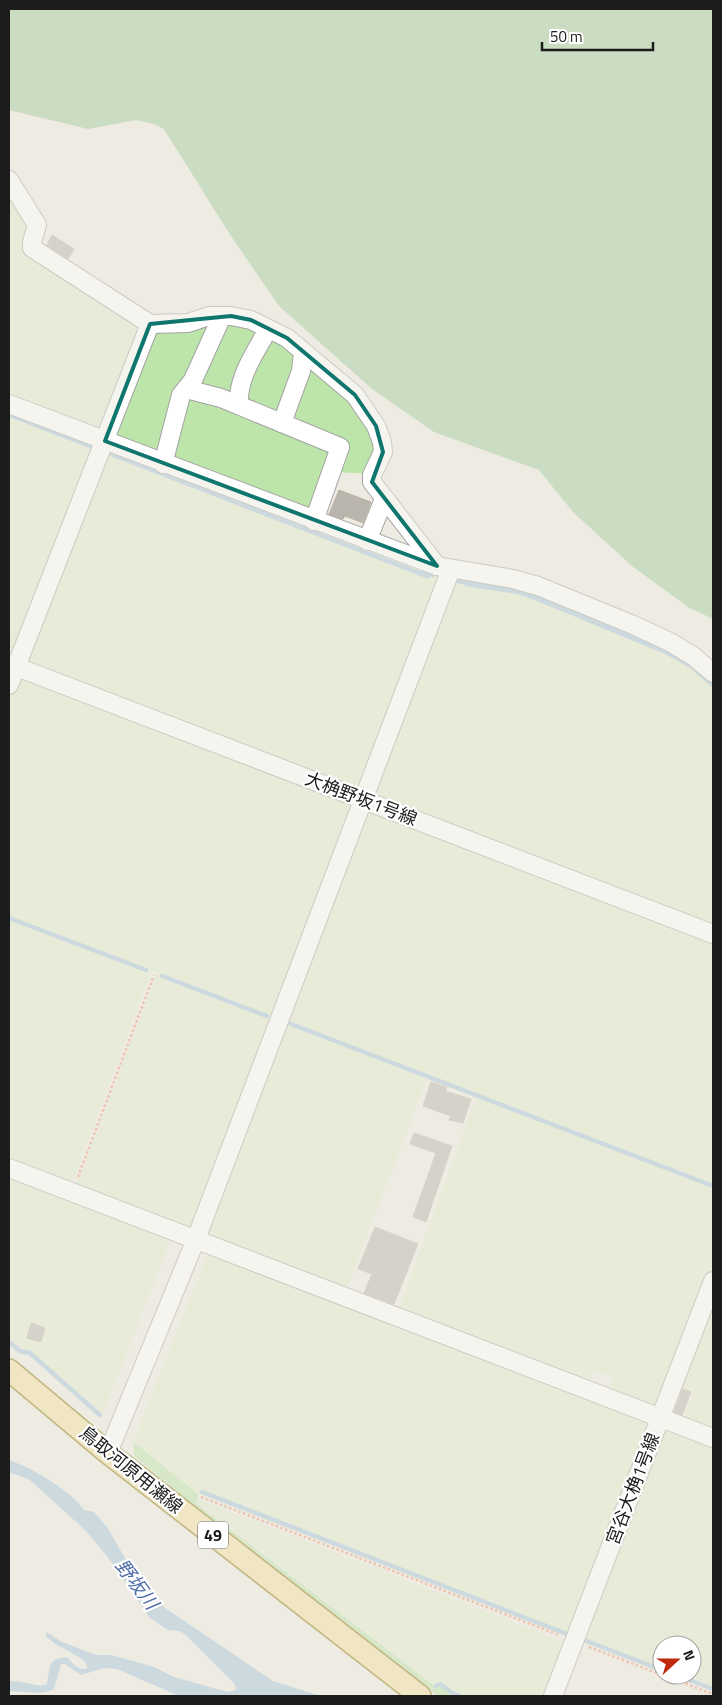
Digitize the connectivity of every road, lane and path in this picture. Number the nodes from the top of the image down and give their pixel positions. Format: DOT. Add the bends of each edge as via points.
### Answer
graph roads {
  1 [pos="9,180"];
  2 [pos="222,316"];
  3 [pos="150,324"];
  4 [pos="268,329"];
  5 [pos="303,352"];
  6 [pos="186,388"];
  7 [pos="9,404"];
  8 [pos="239,405"];
  9 [pos="282,423"];
  10 [pos="104,441"];
  11 [pos="163,464"];
  12 [pos="384,499"];
  13 [pos="314,521"];
  14 [pos="367,541"];
  15 [pos="444,567"];
  16 [pos="12,666"];
  17 [pos="713,673"];
  18 [pos="9,684"];
  19 [pos="363,800"];
  20 [pos="713,934"];
  21 [pos="154,975"];
  22 [pos="9,1168"];
  23 [pos="72,1192"];
  24 [pos="196,1239"];
  25 [pos="713,1281"];
  26 [pos="9,1370"];
  27 [pos="661,1418"];
  28 [pos="713,1438"];
  29 [pos="108,1453"];
  30 [pos="201,1497"];
  31 [pos="573,1641"];
  32 [pos="652,1671"];
  33 [pos="689,1685"];
  34 [pos="713,1694"];
  35 [pos="420,1696"];
  36 [pos="553,1696"];
  1 -- 3 [label="street" via="37,224 32,248"];
  2 -- 3 [label="street" via="209,316 188,323"];
  2 -- 4 [label="street" via="251,320"];
  2 -- 6 [label="street"];
  3 -- 10 [label="street"];
  4 -- 5 [label="street" via="287,338"];
  4 -- 8 [label="street" via="242,378"];
  5 -- 9 [label="street" via="301,371"];
  5 -- 12 [label="street" via="355,395 376,426 383,452 372,482"];
  6 -- 8 [label="street"];
  6 -- 11 [label="street"];
  7 -- 10 [label="street"];
  8 -- 9 [label="street"];
  9 -- 13 [label="street" via="340,447"];
  10 -- 11 [label="street"];
  10 -- 16 [label="street"];
  11 -- 13 [label="street"];
  12 -- 14 [label="street"];
  12 -- 15 [label="street"];
  13 -- 14 [label="street"];
  14 -- 15 [label="street"];
  15 -- 17 [label="street" via="538,586 670,642"];
  15 -- 19 [label="street"];
  16 -- 18 [label="street"];
  16 -- 19 [label="street, 大桷野坂1号線"];
  19 -- 20 [label="street, 大桷野坂1号線"];
  19 -- 24 [label="street"];
  21 -- 23 [label="path"];
  22 -- 23 [label="street"];
  23 -- 24 [label="street"];
  24 -- 27 [label="street"];
  24 -- 29 [label="street"];
  25 -- 27 [label="street, 宮谷大桷1号線"];
  26 -- 29 [label="main road, 鳥取河原用瀬線 / 49"];
  27 -- 28 [label="street"];
  27 -- 31 [label="street, 宮谷大桷1号線"];
  29 -- 35 [label="main road, 鳥取河原用瀬線 / 49"];
  30 -- 31 [label="path"];
  31 -- 32 [label="path"];
  31 -- 36 [label="street, 宮谷大桷1号線"];
  33 -- 34 [label="path"];
}
